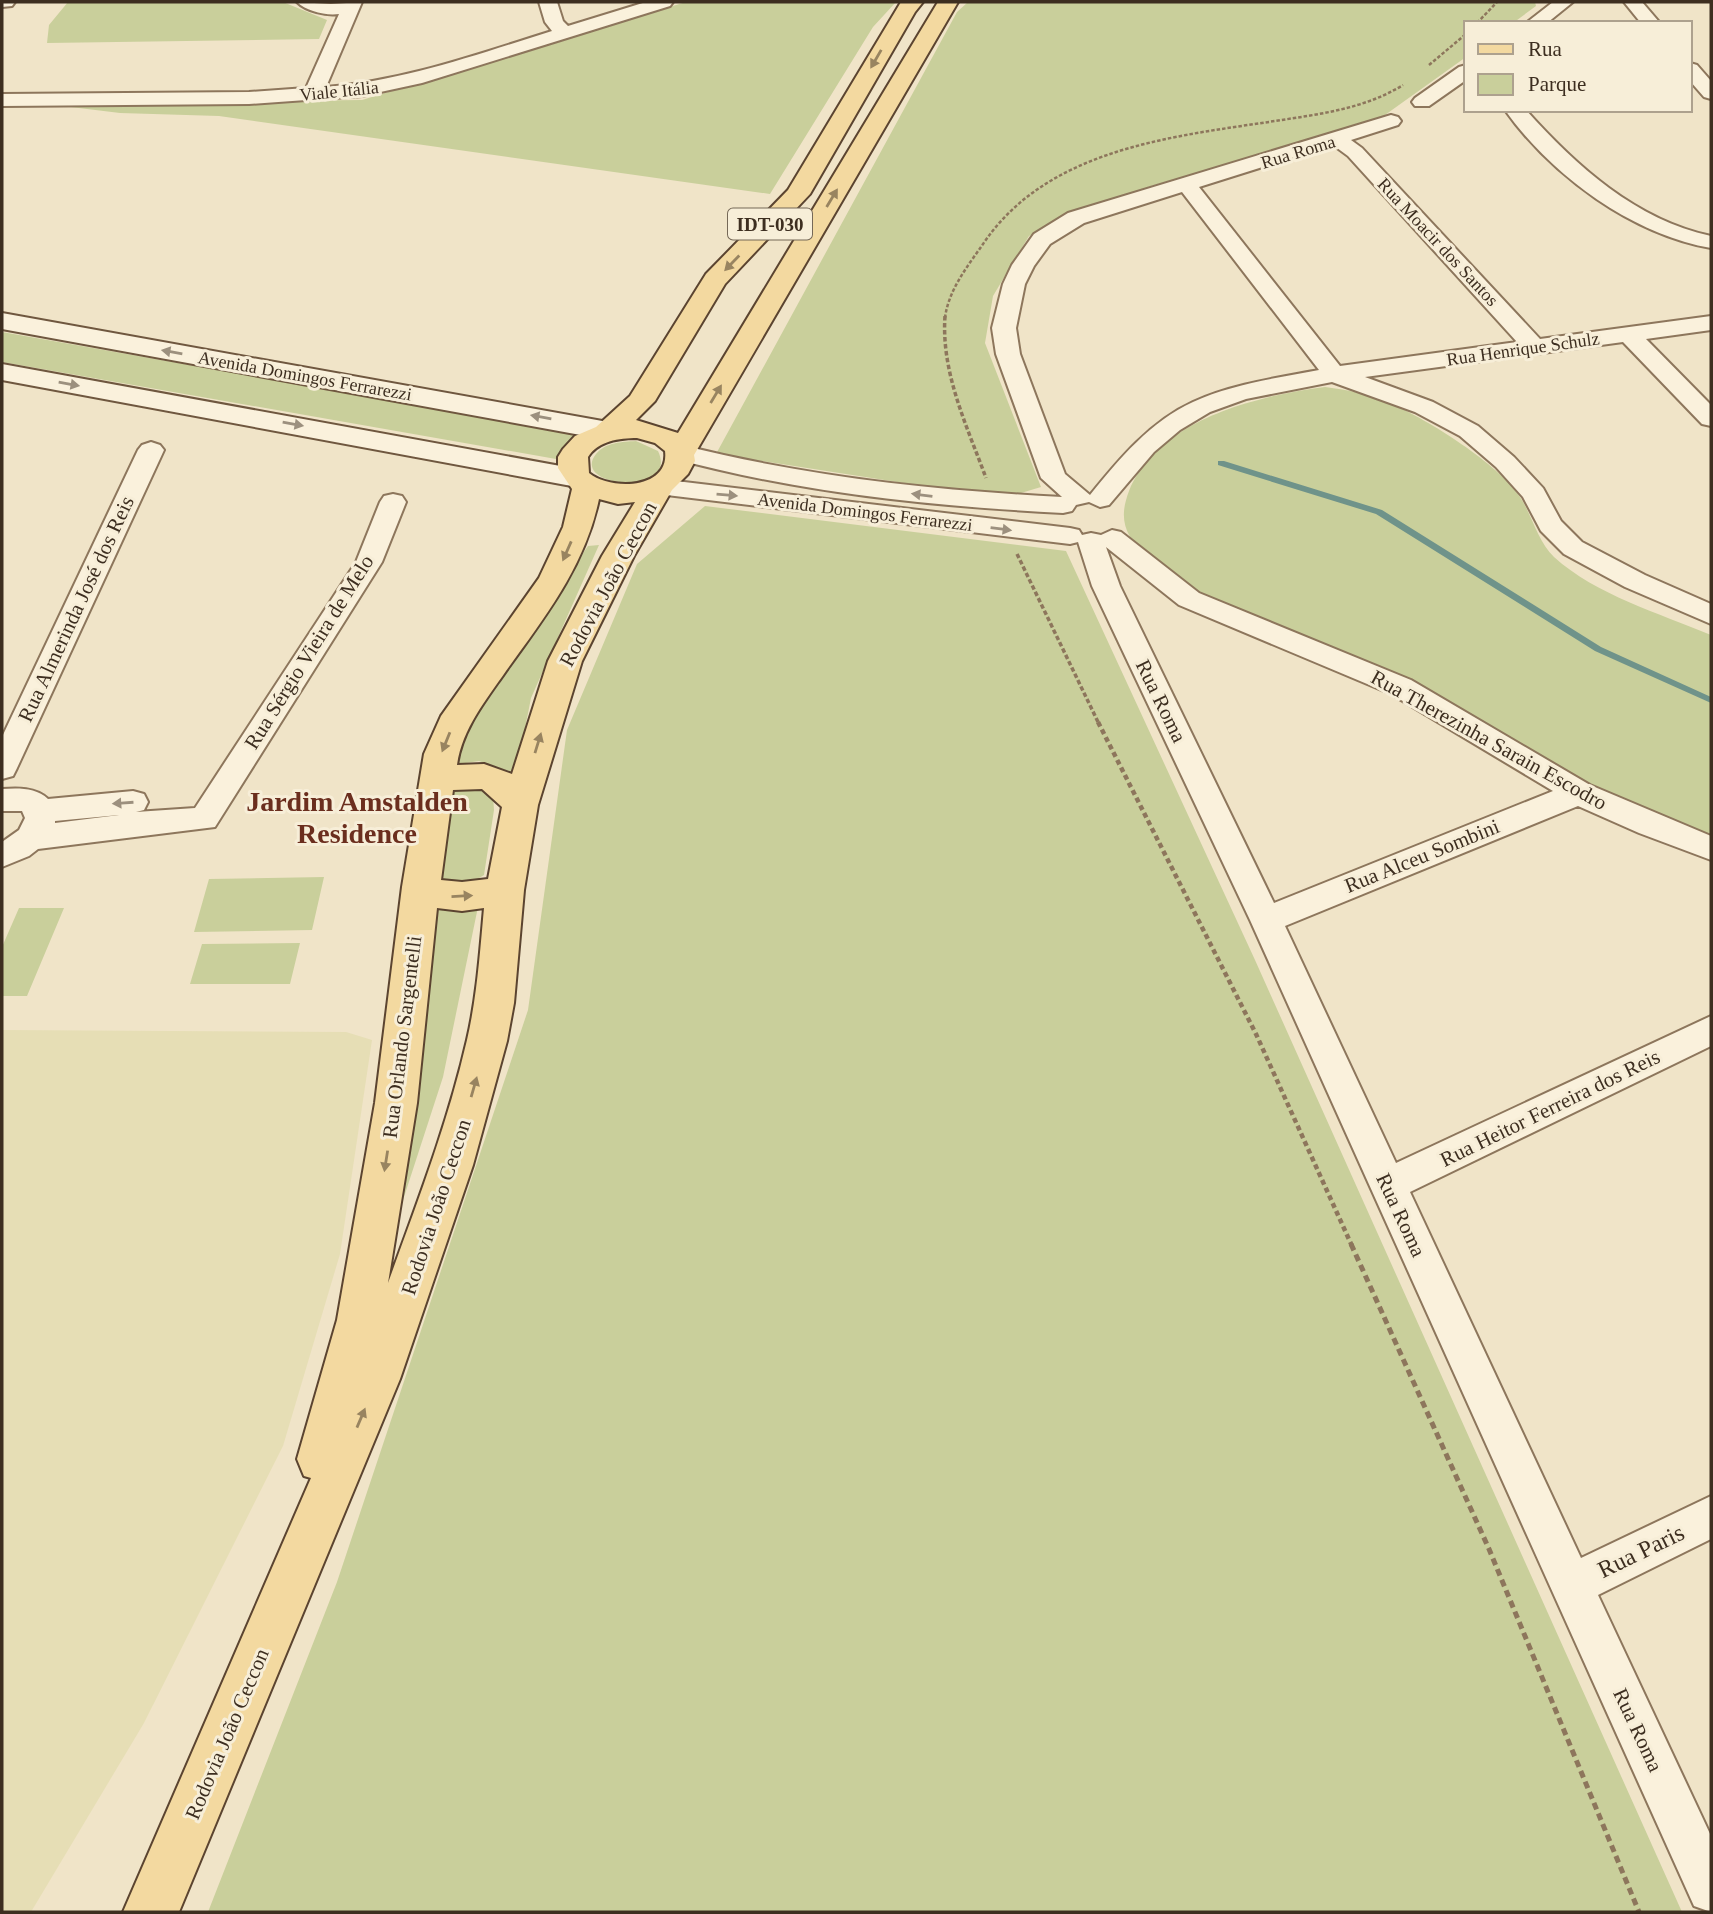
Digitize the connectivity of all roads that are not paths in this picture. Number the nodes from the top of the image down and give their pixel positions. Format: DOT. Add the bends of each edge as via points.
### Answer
graph roads {
  1 [pos="306,2"];
  2 [pos="548,2"];
  3 [pos="664,2"];
  4 [pos="913,2"];
  5 [pos="948,2"];
  6 [pos="1564,2"];
  7 [pos="1633,2"];
  8 [pos="351,5"];
  9 [pos="1538,21"];
  10 [pos="1649,21"];
  11 [pos="563,32"];
  12 [pos="1692,71"];
  13 [pos="1464,72"];
  14 [pos="1464,93"];
  15 [pos="1711,93"];
  16 [pos="313,95"];
  17 [pos="2,100"];
  18 [pos="1517,112"];
  19 [pos="1391,121"];
  20 [pos="1338,140"];
  21 [pos="1188,186"];
  22 [pos="1711,242"];
  23 [pos="2,321"];
  24 [pos="1711,323"];
  25 [pos="1628,334"];
  26 [pos="1535,348"];
  27 [pos="2,372"];
  28 [pos="1335,374"];
  29 [pos="1711,419"];
  30 [pos="608,431"];
  31 [pos="151,450"];
  32 [pos="681,453"];
  33 [pos="582,482"];
  34 [pos="659,487"];
  35 [pos="1081,501"];
  36 [pos="393,502"];
  37 [pos="1091,538"];
  38 [pos="1711,615"];
  39 [pos="2,768"];
  40 [pos="436,780"];
  41 [pos="1579,793"];
  42 [pos="2,800"];
  43 [pos="520,806"];
  44 [pos="210,808"];
  45 [pos="36,824"];
  46 [pos="1711,848"];
  47 [pos="2,855"];
  48 [pos="421,887"];
  49 [pos="505,890"];
  50 [pos="1266,920"];
  51 [pos="1711,1030"];
  52 [pos="1387,1185"];
  53 [pos="1711,1517"];
  54 [pos="1571,1585"];
  55 [pos="278,1616"];
  56 [pos="1711,1889"];
  57 [pos="151,1912"];
  1 -- 8 [label="street" via="330,10"];
  2 -- 11 [label="street" via="554,22"];
  3 -- 11 [label="street, Viale Itália"];
  4 -- 30 [label="main road, IDT-030, one-way" via="798,194 715,280 640,401"];
  32 -- 5 [label="main road, IDT-030, one-way"];
  6 -- 9 [label="street"];
  7 -- 10 [label="street"];
  8 -- 16 [label="street"];
  11 -- 16 [label="street, Viale Itália" via="415,79"];
  12 -- 15 [label="street"];
  13 -- 14 [label="street" via="1430,96"];
  16 -- 17 [label="street, Viale Itália"];
  18 -- 22 [label="street" via="1578,174 1658,229"];
  19 -- 20 [label="street, Rua Roma"];
  20 -- 21 [label="street, Rua Roma"];
  20 -- 26 [label="street, Rua Moacir dos Santos" via="1355,152"];
  21 -- 28 [label="street"];
  21 -- 35 [label="street, Rua Roma" via="1076,218 1042,239 1014,284 1004,328 1008,354 1054,478"];
  30 -- 23 [label="main road, Avenida Domingos Ferrarezzi, one-way"];
  24 -- 25 [label="street, Rua Henrique Schulz"];
  25 -- 26 [label="street, Rua Henrique Schulz"];
  25 -- 29 [label="street"];
  26 -- 28 [label="street, Rua Henrique Schulz"];
  27 -- 33 [label="main road, one-way"];
  28 -- 35 [label="street, Rua Henrique Schulz" via="1240,393 1201,407 1145,447 1120,477"];
  28 -- 38 [label="street" via="1424,407 1469,431 1513,470 1534,494 1550,525 1573,548"];
  30 -- 32 [label="main road" via="653,431 667,436"];
  30 -- 33 [label="main road" via="592,438 574,456 572,466"];
  31 -- 39 [label="street, Rua Almerinda José dos Reis"];
  32 -- 34 [label="main road" via="678,471"];
  35 -- 32 [label="street, Avenida Domingos Ferrarezzi, one-way" via="959,499 773,476"];
  33 -- 34 [label="main road" via="614,494"];
  33 -- 40 [label="main road, Rua Orlando Sargentelli, one-way" via="578,527 554,580 453,724"];
  34 -- 37 [label="street, Avenida Domingos Ferrarezzi, one-way"];
  43 -- 34 [label="main road, Rodovia João Ceccon, one-way" via="565,661 618,555"];
  35 -- 37 [label="street, Rua Roma" via="1057,520"];
  35 -- 37 [label="street, Rua Roma" via="1118,507 1126,520 1124,527"];
  36 -- 44 [label="street, Rua Sérgio Vieira de Melo" via="369,562"];
  37 -- 41 [label="street, Rua Therezinha Sarain Escodro" via="1189,599 1401,687"];
  37 -- 50 [label="street, Rua Roma" via="1106,586"];
  40 -- 43 [label="main road" via="494,779 508,787"];
  40 -- 48 [label="main road, Rua Orlando Sargentelli"];
  41 -- 46 [label="street, Rua Therezinha Sarain Escodro"];
  41 -- 50 [label="street, Rua Alceu Sombini"];
  42 -- 45 [label="street" via="23,800"];
  43 -- 49 [label="main road, Rodovia João Ceccon"];
  44 -- 45 [label="street" via="156,821"];
  45 -- 47 [label="street" via="13,851"];
  48 -- 49 [label="main road, one-way" via="442,896 463,897"];
  48 -- 55 [label="main road, Rua Orlando Sargentelli, one-way" via="396,1103 360,1320"];
  55 -- 49 [label="main road, Rodovia João Ceccon, one-way" via="377,1379 452,1164 487,1041"];
  50 -- 52 [label="street, Rua Roma"];
  51 -- 52 [label="street, Rua Heitor Ferreira dos Reis"];
  52 -- 54 [label="street, Rua Roma"];
  53 -- 54 [label="street, Rua Paris"];
  54 -- 56 [label="street, Rua Roma"];
  55 -- 57 [label="main road, Rodovia João Ceccon"];
}
